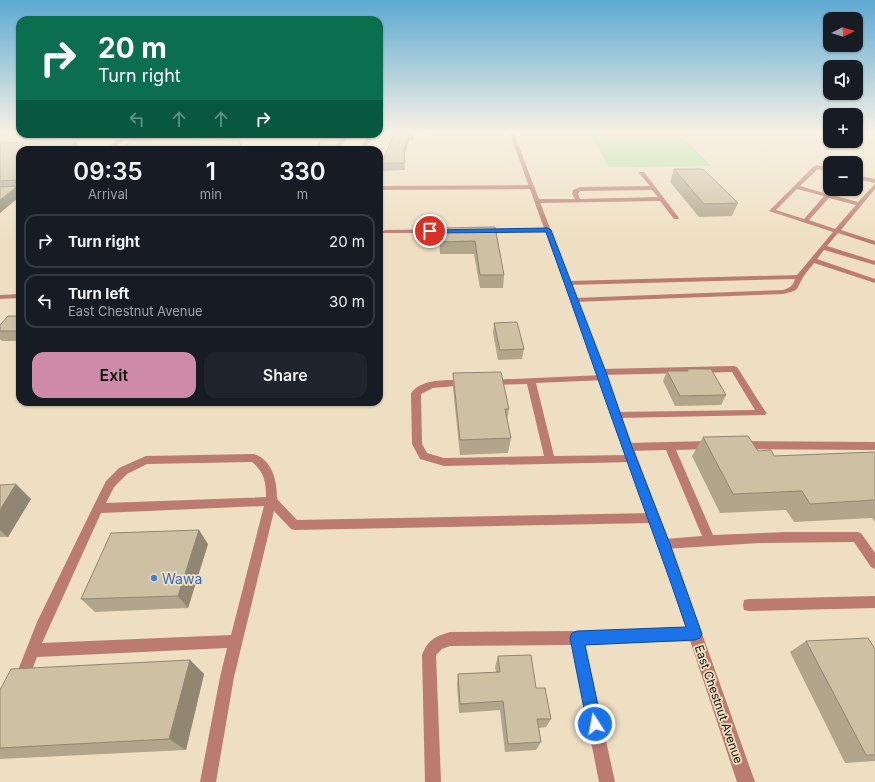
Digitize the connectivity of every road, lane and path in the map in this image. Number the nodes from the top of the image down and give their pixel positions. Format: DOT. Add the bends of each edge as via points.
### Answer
graph roads {
  1 [pos="524,167"];
  2 [pos="816,167"];
  3 [pos="642,173"];
  4 [pos="863,178"];
  5 [pos="875,181"];
  6 [pos="875,186"];
  7 [pos="531,187"];
  8 [pos="796,187"];
  9 [pos="383,188"];
  10 [pos="654,188"];
  11 [pos="823,195"];
  12 [pos="828,196"];
  13 [pos="662,199"];
  14 [pos="578,200"];
  15 [pos="537,201"];
  16 [pos="859,204"];
  17 [pos="676,218"];
  18 [pos="805,221"];
  19 [pos="548,230"];
  20 [pos="455,231"];
  21 [pos="478,231"];
  22 [pos="837,231"];
  23 [pos="385,232"];
  24 [pos="875,242"];
  25 [pos="823,247"];
  26 [pos="813,260"];
  27 [pos="875,263"];
  28 [pos="799,277"];
  29 [pos="875,281"];
  30 [pos="568,283"];
  31 [pos="0,296"];
  32 [pos="16,296"];
  33 [pos="574,300"];
  34 [pos="602,375"];
  35 [pos="531,380"];
  36 [pos="616,415"];
  37 [pos="720,445"];
  38 [pos="734,445"];
  39 [pos="669,446"];
  40 [pos="875,446"];
  41 [pos="627,447"];
  42 [pos="631,459"];
  43 [pos="550,460"];
  44 [pos="271,501"];
  45 [pos="98,508"];
  46 [pos="654,518"];
  47 [pos="710,540"];
  48 [pos="664,544"];
  49 [pos="875,563"];
  50 [pos="875,602"];
  51 [pos="749,605"];
  52 [pos="695,634"];
  53 [pos="577,638"];
  54 [pos="236,641"];
  55 [pos="33,650"];
  56 [pos="16,688"];
  57 [pos="208,782"];
  58 [pos="434,782"];
  59 [pos="607,782"];
  60 [pos="746,782"];
  1 -- 7 [label="street, East Chestnut Avenue"];
  2 -- 8 [label="lane"];
  3 -- 10 [label="lane"];
  4 -- 5 [label="lane"];
  6 -- 16 [label="lane"];
  7 -- 9 [label="street"];
  7 -- 15 [label="street, East Chestnut Avenue"];
  8 -- 11 [label="lane"];
  8 -- 18 [label="lane" via="772,211"];
  10 -- 13 [label="lane"];
  10 -- 14 [label="lane" via="580,189 576,190 575,194"];
  12 -- 16 [label="lane"];
  12 -- 18 [label="lane"];
  13 -- 14 [label="lane"];
  13 -- 17 [label="lane"];
  14 -- 15 [label="lane"];
  15 -- 19 [label="street, East Chestnut Avenue"];
  16 -- 22 [label="lane"];
  18 -- 22 [label="lane"];
  19 -- 21 [label="lane"];
  19 -- 30 [label="street, East Chestnut Avenue"];
  20 -- 23 [label="lane"];
  22 -- 24 [label="lane"];
  22 -- 25 [label="lane"];
  25 -- 26 [label="lane"];
  25 -- 27 [label="lane"];
  26 -- 28 [label="lane"];
  26 -- 29 [label="lane"];
  28 -- 30 [label="lane"];
  28 -- 33 [label="lane" via="793,290 777,293"];
  30 -- 33 [label="street, East Chestnut Avenue"];
  31 -- 32 [label="street"];
  33 -- 34 [label="street, East Chestnut Avenue"];
  34 -- 35 [label="lane"];
  34 -- 36 [label="street, East Chestnut Avenue"];
  34 -- 36 [label="lane" via="734,369 762,413"];
  35 -- 43 [label="lane"];
  35 -- 43 [label="lane" via="437,383 424,387 416,394 417,444 424,456 444,462"];
  36 -- 41 [label="street, East Chestnut Avenue"];
  37 -- 39 [label="lane"];
  38 -- 40 [label="lane"];
  39 -- 41 [label="lane"];
  39 -- 47 [label="lane"];
  41 -- 42 [label="street, East Chestnut Avenue"];
  42 -- 43 [label="lane"];
  42 -- 46 [label="street, East Chestnut Avenue"];
  44 -- 45 [label="lane"];
  44 -- 45 [label="lane" via="272,482 266,467 254,458 146,460 123,471 110,484"];
  44 -- 46 [label="lane" via="295,525"];
  44 -- 54 [label="lane"];
  45 -- 55 [label="lane"];
  46 -- 48 [label="street, East Chestnut Avenue"];
  47 -- 48 [label="lane"];
  47 -- 49 [label="lane" via="857,537"];
  48 -- 52 [label="street, East Chestnut Avenue"];
  50 -- 51 [label="lane"];
  52 -- 53 [label="lane"];
  52 -- 60 [label="street, East Chestnut Avenue"];
  53 -- 58 [label="lane" via="450,639 432,647 429,655"];
  53 -- 59 [label="lane"];
  54 -- 55 [label="lane"];
  54 -- 57 [label="lane"];
  55 -- 56 [label="lane"];
}
